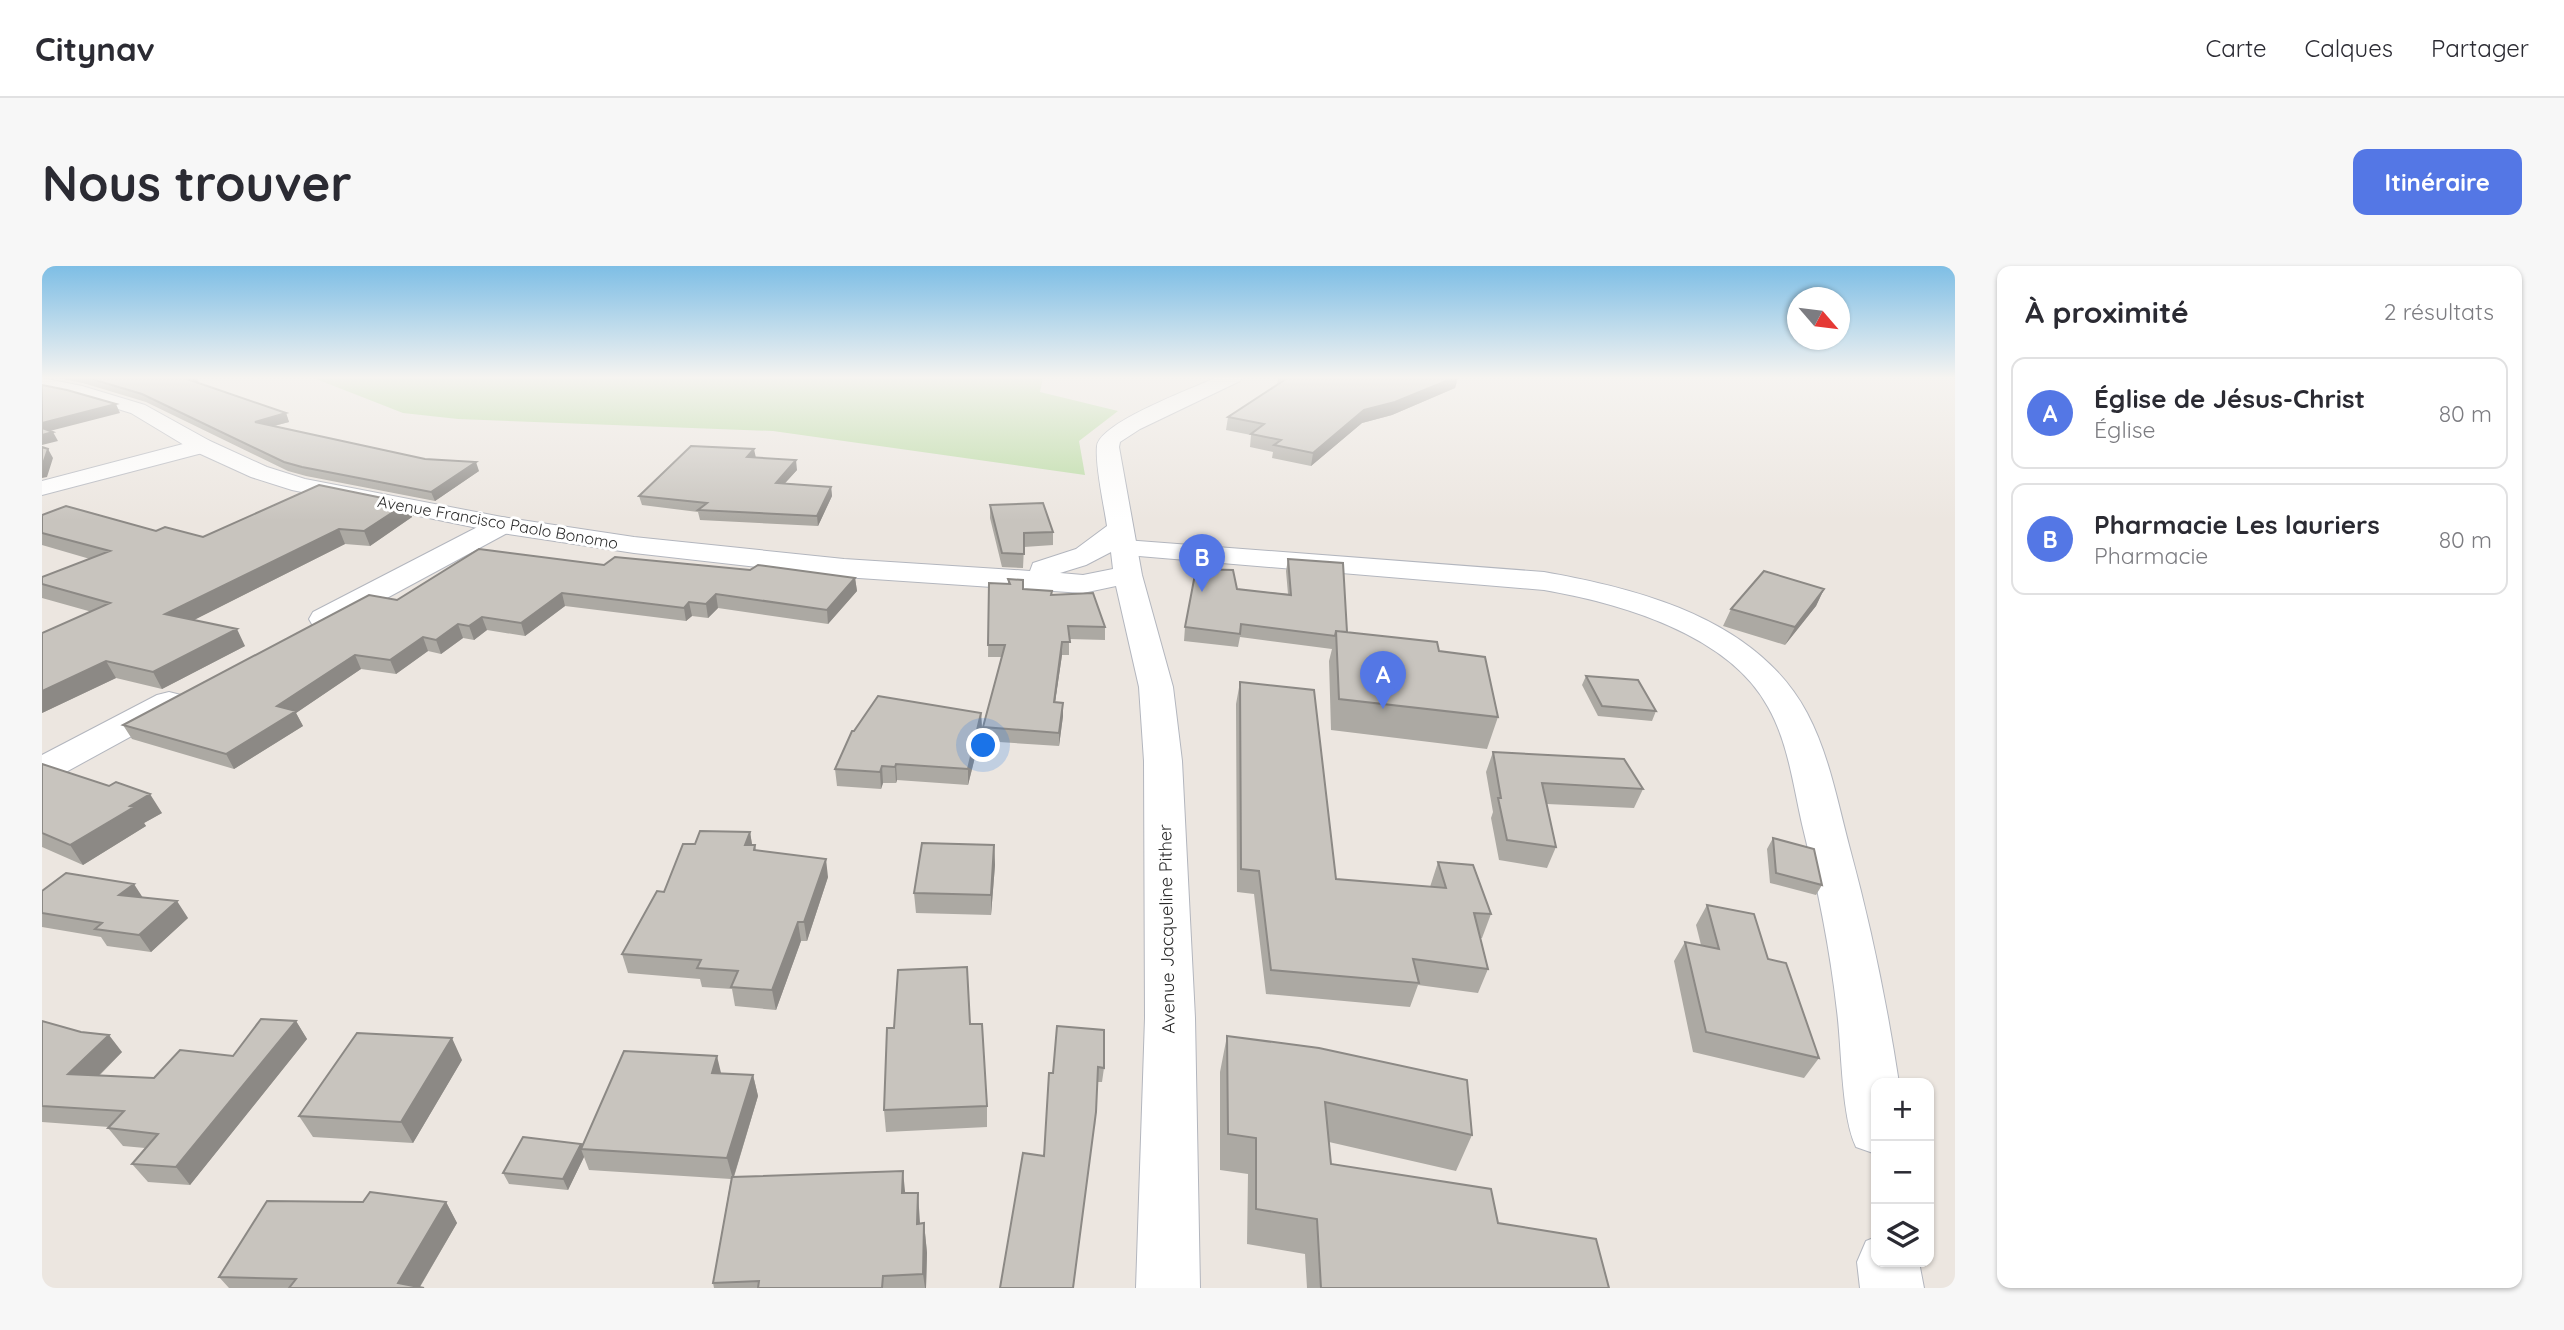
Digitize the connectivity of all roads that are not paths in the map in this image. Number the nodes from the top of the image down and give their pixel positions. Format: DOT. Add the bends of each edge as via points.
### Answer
graph roads {
  1 [pos="165,425"];
  2 [pos="1132,425"];
  3 [pos="202,446"];
  4 [pos="42,488"];
  5 [pos="502,525"];
  6 [pos="1125,550"];
  7 [pos="1043,575"];
  8 [pos="1143,626"];
  9 [pos="293,636"];
  10 [pos="198,687"];
  11 [pos="42,770"];
  12 [pos="1871,1078"];
  13 [pos="1889,1267"];
  14 [pos="1168,1288"];
  15 [pos="1892,1288"];
  1 -- 3 [label="street, Avenue Francisco Paolo Bonomo"];
  2 -- 6 [label="street, Avenue Jacqueline Pither" via="1110,439 1108,447"];
  3 -- 4 [label="street"];
  3 -- 5 [label="street, Avenue Francisco Paolo Bonomo" via="300,485"];
  5 -- 7 [label="street, Avenue Francisco Paolo Bonomo" via="774,562"];
  5 -- 9 [label="street"];
  6 -- 7 [label="street" via="1105,545"];
  6 -- 7 [label="street" via="1091,583"];
  6 -- 8 [label="street, Avenue Jacqueline Pither"];
  6 -- 12 [label="street" via="1583,586 1629,598 1737,652 1779,696 1799,732 1830,847"];
  7 -- 8 [label="street" via="1111,600"];
  8 -- 14 [label="street, Avenue Jacqueline Pither" via="1156,687 1163,761 1170,1018"];
  10 -- 11 [label="street"];
  13 -- 15 [label="street"];
}
